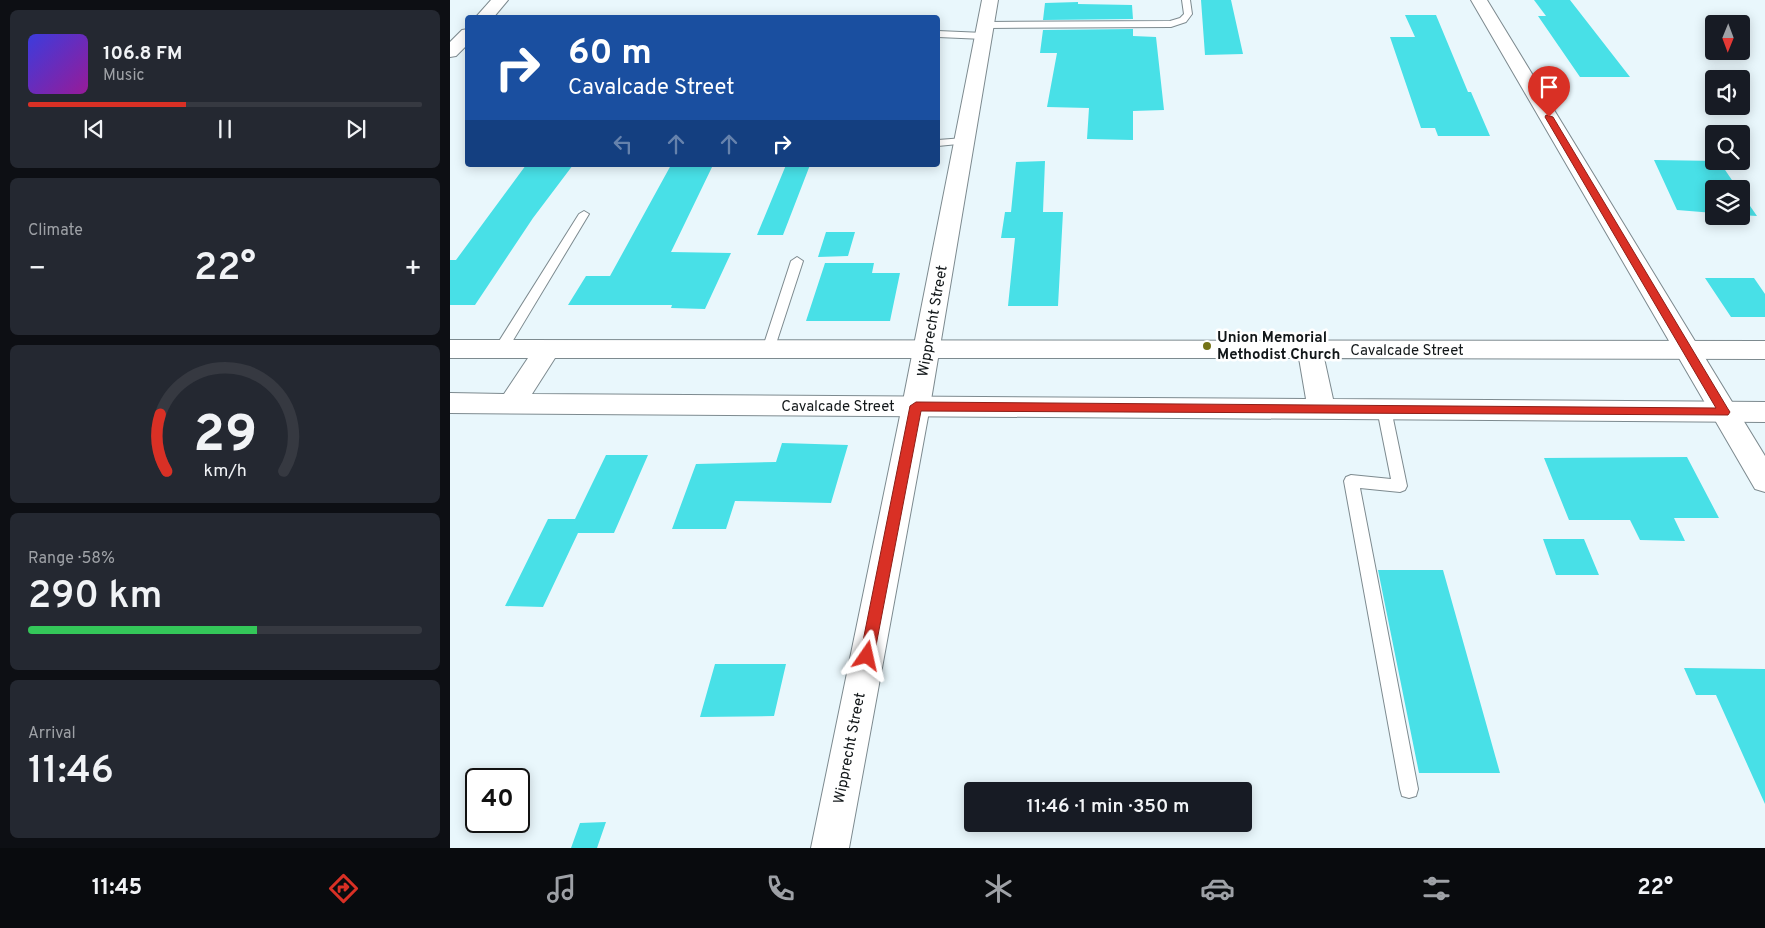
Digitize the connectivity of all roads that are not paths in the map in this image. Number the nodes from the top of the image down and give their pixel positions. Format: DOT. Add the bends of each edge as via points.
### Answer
graph roads {
  1 [pos="500,0"];
  2 [pos="1186,0"];
  3 [pos="1479,0"];
  4 [pos="486,15"];
  5 [pos="986,20"];
  6 [pos="940,33"];
  7 [pos="465,37"];
  8 [pos="450,52"];
  9 [pos="964,141"];
  10 [pos="940,143"];
  11 [pos="584,214"];
  12 [pos="798,261"];
  13 [pos="450,349"];
  14 [pos="501,349"];
  15 [pos="547,350"];
  16 [pos="768,350"];
  17 [pos="926,350"];
  18 [pos="1310,350"];
  19 [pos="1688,350"];
  20 [pos="1765,350"];
  21 [pos="450,403"];
  22 [pos="512,403"];
  23 [pos="916,406"];
  24 [pos="1321,409"];
  25 [pos="1384,409"];
  26 [pos="1724,412"];
  27 [pos="1765,412"];
  28 [pos="1765,481"];
  29 [pos="1409,789"];
  30 [pos="830,848"];
  1 -- 4 [label="main road"];
  2 -- 5 [label="lane" via="1188,14 1183,20 1171,24"];
  3 -- 19 [label="main road"];
  5 -- 6 [label="lane"];
  5 -- 9 [label="main road, Wipprecht Street"];
  7 -- 8 [label="main road"];
  9 -- 10 [label="lane"];
  9 -- 17 [label="main road, Wipprecht Street"];
  11 -- 14 [label="lane"];
  12 -- 16 [label="lane"];
  13 -- 14 [label="main road, Cavalcade Street"];
  14 -- 15 [label="main road, Cavalcade Street"];
  15 -- 16 [label="main road, Cavalcade Street"];
  15 -- 22 [label="main road"];
  16 -- 17 [label="main road, Cavalcade Street"];
  17 -- 18 [label="main road, Cavalcade Street"];
  17 -- 23 [label="main road, Wipprecht Street"];
  18 -- 19 [label="main road, Cavalcade Street"];
  18 -- 24 [label="main road"];
  19 -- 20 [label="main road, Cavalcade Street"];
  19 -- 26 [label="main road"];
  21 -- 22 [label="main road, Cavalcade Street"];
  22 -- 23 [label="main road, Cavalcade Street"];
  23 -- 24 [label="main road, Cavalcade Street"];
  23 -- 30 [label="main road, Wipprecht Street"];
  24 -- 25 [label="main road, Cavalcade Street"];
  25 -- 26 [label="main road, Cavalcade Street"];
  25 -- 29 [label="lane" via="1400,486 1351,481"];
  26 -- 27 [label="main road, Cavalcade Street"];
  26 -- 28 [label="main road"];
}
